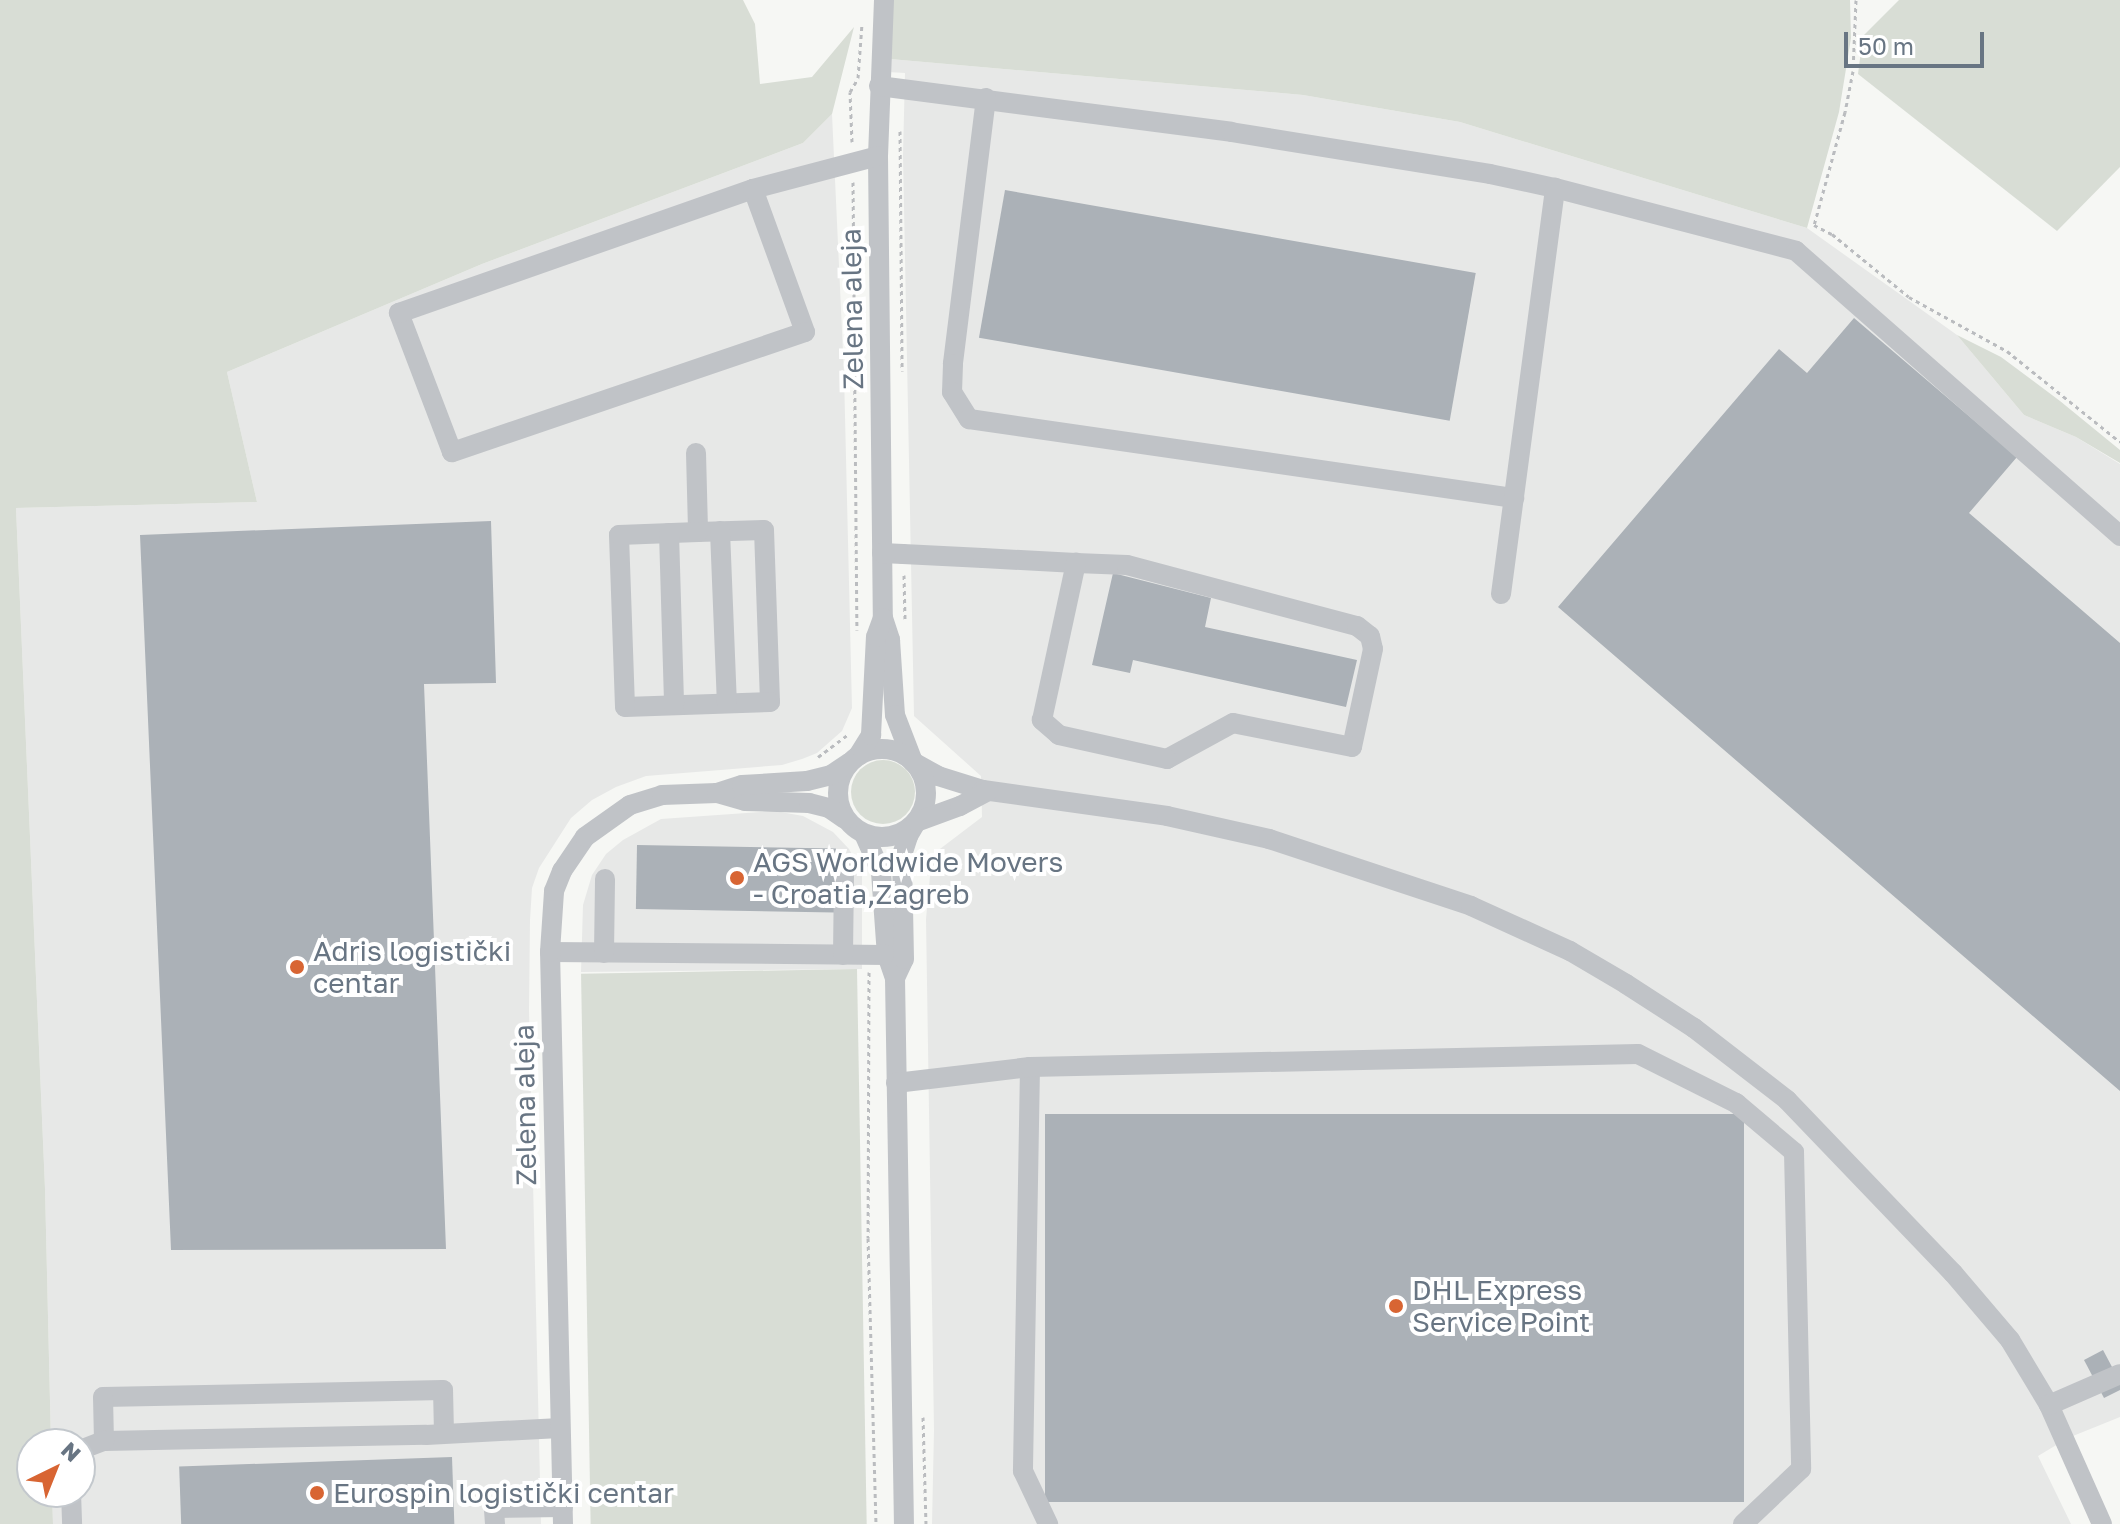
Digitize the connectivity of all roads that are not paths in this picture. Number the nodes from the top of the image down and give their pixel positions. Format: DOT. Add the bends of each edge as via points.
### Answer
graph roads {
  1 [pos="884,0"];
  2 [pos="879,83"];
  3 [pos="986,98"];
  4 [pos="878,156"];
  5 [pos="1555,188"];
  6 [pos="753,189"];
  7 [pos="696,453"];
  8 [pos="1514,498"];
  9 [pos="720,531"];
  10 [pos="698,532"];
  11 [pos="669,533"];
  12 [pos="2120,536"];
  13 [pos="882,553"];
  14 [pos="1076,563"];
  15 [pos="1501,594"];
  16 [pos="883,618"];
  17 [pos="727,703"];
  18 [pos="674,705"];
  19 [pos="854,759"];
  20 [pos="913,762"];
  21 [pos="988,791"];
  22 [pos="717,793"];
  23 [pos="845,819"];
  24 [pos="916,822"];
  25 [pos="864,834"];
  26 [pos="844,868"];
  27 [pos="605,879"];
  28 [pos="550,952"];
  29 [pos="604,953"];
  30 [pos="843,955"];
  31 [pos="887,955"];
  32 [pos="895,978"];
  33 [pos="1030,1067"];
  34 [pos="896,1083"];
  35 [pos="2120,1374"];
  36 [pos="2049,1405"];
  37 [pos="560,1428"];
  38 [pos="444,1433"];
  39 [pos="104,1441"];
  40 [pos="96,1444"];
  41 [pos="563,1515"];
  42 [pos="495,1524"];
  43 [pos="904,1524"];
  44 [pos="1048,1524"];
  45 [pos="1743,1524"];
  46 [pos="2102,1524"];
  1 -- 2 [label="street, Zelena aleja"];
  2 -- 3 [label="street"];
  2 -- 4 [label="street, Zelena aleja"];
  3 -- 5 [label="street" via="1231,132"];
  3 -- 8 [label="street" via="953,364 952,392 969,419"];
  4 -- 6 [label="street"];
  4 -- 13 [label="street, Zelena aleja"];
  5 -- 8 [label="street"];
  5 -- 12 [label="street" via="1796,251"];
  6 -- 6 [label="street" via="399,313 452,452 805,332"];
  7 -- 10 [label="street"];
  8 -- 15 [label="street"];
  9 -- 10 [label="street"];
  9 -- 17 [label="street"];
  9 -- 17 [label="street" via="764,530 770,702"];
  10 -- 11 [label="street"];
  11 -- 18 [label="street"];
  11 -- 18 [label="street" via="619,535 625,707"];
  13 -- 14 [label="street"];
  13 -- 16 [label="street, Zelena aleja"];
  14 -- 14 [label="street" via="1127,565 1357,626 1370,636 1373,649 1352,747 1233,723 1167,759 1059,735 1042,720"];
  16 -- 19 [label="street, Zelena aleja" via="876,637 872,725"];
  16 -- 20 [label="street, Zelena aleja" via="890,640 895,715"];
  17 -- 18 [label="street"];
  19 -- 20 [label="street, Zelena aleja" via="881,749"];
  19 -- 22 [label="street, Zelena aleja" via="819,778 742,785"];
  19 -- 23 [label="street, Zelena aleja" via="838,791"];
  20 -- 21 [label="street" via="959,785"];
  20 -- 24 [label="street, Zelena aleja" via="926,791"];
  21 -- 24 [label="street"];
  21 -- 36 [label="street" via="1167,816 1269,839 1471,906 1570,951 1694,1028 1787,1100 1963,1284 2010,1340"];
  22 -- 23 [label="street, Zelena aleja" via="745,801 809,803"];
  22 -- 28 [label="street, Zelena aleja" via="646,799 592,831 572,853 554,891"];
  23 -- 25 [label="street, Zelena aleja"];
  24 -- 25 [label="street" via="888,837"];
  24 -- 32 [label="street, Zelena aleja" via="902,855 904,959"];
  25 -- 31 [label="street, Zelena aleja" via="881,872"];
  26 -- 30 [label="street"];
  27 -- 29 [label="street"];
  28 -- 29 [label="street"];
  28 -- 37 [label="street, Zelena aleja"];
  29 -- 30 [label="street"];
  30 -- 31 [label="street"];
  31 -- 32 [label="street, Zelena aleja"];
  32 -- 34 [label="street, Zelena aleja"];
  33 -- 34 [label="street"];
  33 -- 44 [label="street" via="1023,1471"];
  33 -- 45 [label="street" via="1638,1054 1736,1103 1794,1152 1801,1469"];
  34 -- 43 [label="street, Zelena aleja"];
  35 -- 36 [label="street"];
  36 -- 46 [label="street"];
  37 -- 38 [label="street"];
  37 -- 41 [label="street, Zelena aleja"];
  38 -- 39 [label="street"];
  38 -- 39 [label="street" via="443,1390 103,1397"];
  39 -- 40 [label="street"];
  41 -- 42 [label="street" via="494,1508"];
}
